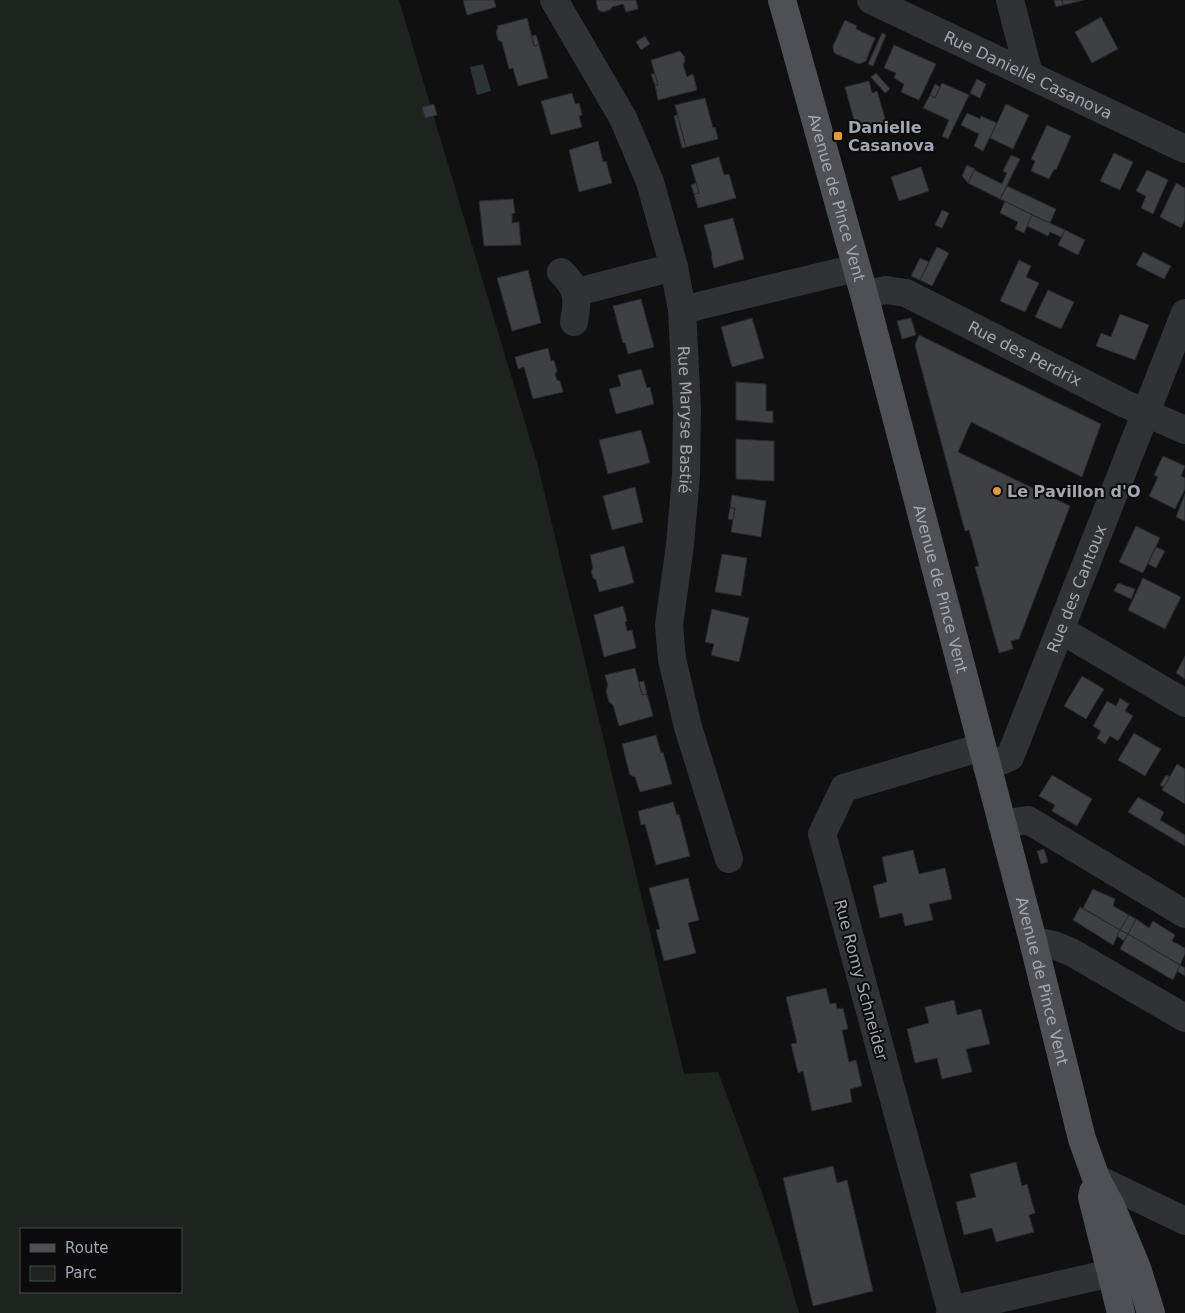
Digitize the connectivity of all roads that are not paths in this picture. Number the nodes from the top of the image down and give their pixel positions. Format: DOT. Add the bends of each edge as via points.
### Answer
graph roads {
  1 [pos="554,0"];
  2 [pos="782,0"];
  3 [pos="871,0"];
  4 [pos="1010,0"];
  5 [pos="1029,74"];
  6 [pos="1185,149"];
  7 [pos="674,267"];
  8 [pos="856,268"];
  9 [pos="864,294"];
  10 [pos="682,310"];
  11 [pos="1185,313"];
  12 [pos="574,322"];
  13 [pos="1146,413"];
  14 [pos="1185,430"];
  15 [pos="1061,630"];
  16 [pos="1185,703"];
  17 [pos="984,757"];
  18 [pos="1002,824"];
  19 [pos="729,859"];
  20 [pos="1185,914"];
  21 [pos="1033,942"];
  22 [pos="1185,1018"];
  23 [pos="1096,1178"];
  24 [pos="1185,1221"];
  25 [pos="1111,1273"];
  26 [pos="950,1311"];
  27 [pos="1121,1313"];
  28 [pos="1150,1313"];
  1 -- 7 [label="street, Rue Maryse Bastié" via="623,118 650,182"];
  2 -- 8 [label="main road, Avenue de Pince Vent"];
  3 -- 5 [label="street, Rue Danielle Casanova"];
  4 -- 5 [label="street"];
  5 -- 6 [label="street, Rue Danielle Casanova"];
  7 -- 10 [label="street, Rue Maryse Bastié"];
  7 -- 12 [label="street" via="569,282 577,306"];
  8 -- 9 [label="main road, Avenue de Pince Vent"];
  8 -- 10 [label="street"];
  9 -- 13 [label="street, Rue des Perdrix" via="886,290 906,294"];
  9 -- 17 [label="main road, Avenue de Pince Vent"];
  10 -- 19 [label="street, Rue Maryse Bastié" via="687,409 686,475 669,625 671,650 688,727"];
  11 -- 13 [label="street, Rue des Cantoux"];
  13 -- 14 [label="street, Rue des Perdrix"];
  13 -- 15 [label="street, Rue des Cantoux"];
  15 -- 16 [label="street"];
  15 -- 17 [label="street, Rue des Cantoux" via="1010,757"];
  17 -- 18 [label="main road, Avenue de Pince Vent"];
  17 -- 26 [label="street, Rue Romy Schneider" via="844,788 822,834"];
  18 -- 20 [label="street" via="1028,820"];
  18 -- 21 [label="main road, Avenue de Pince Vent"];
  21 -- 22 [label="street" via="1071,952"];
  21 -- 23 [label="main road, Avenue de Pince Vent" via="1082,1139"];
  23 -- 24 [label="street"];
  23 -- 25 [label="main road, Avenue de Pince Vent" via="1092,1197"];
  23 -- 28 [label="main road, Avenue de Pince Vent" via="1112,1206 1137,1268"];
  25 -- 26 [label="street"];
  25 -- 27 [label="main road, Avenue de Pince Vent"];
}
